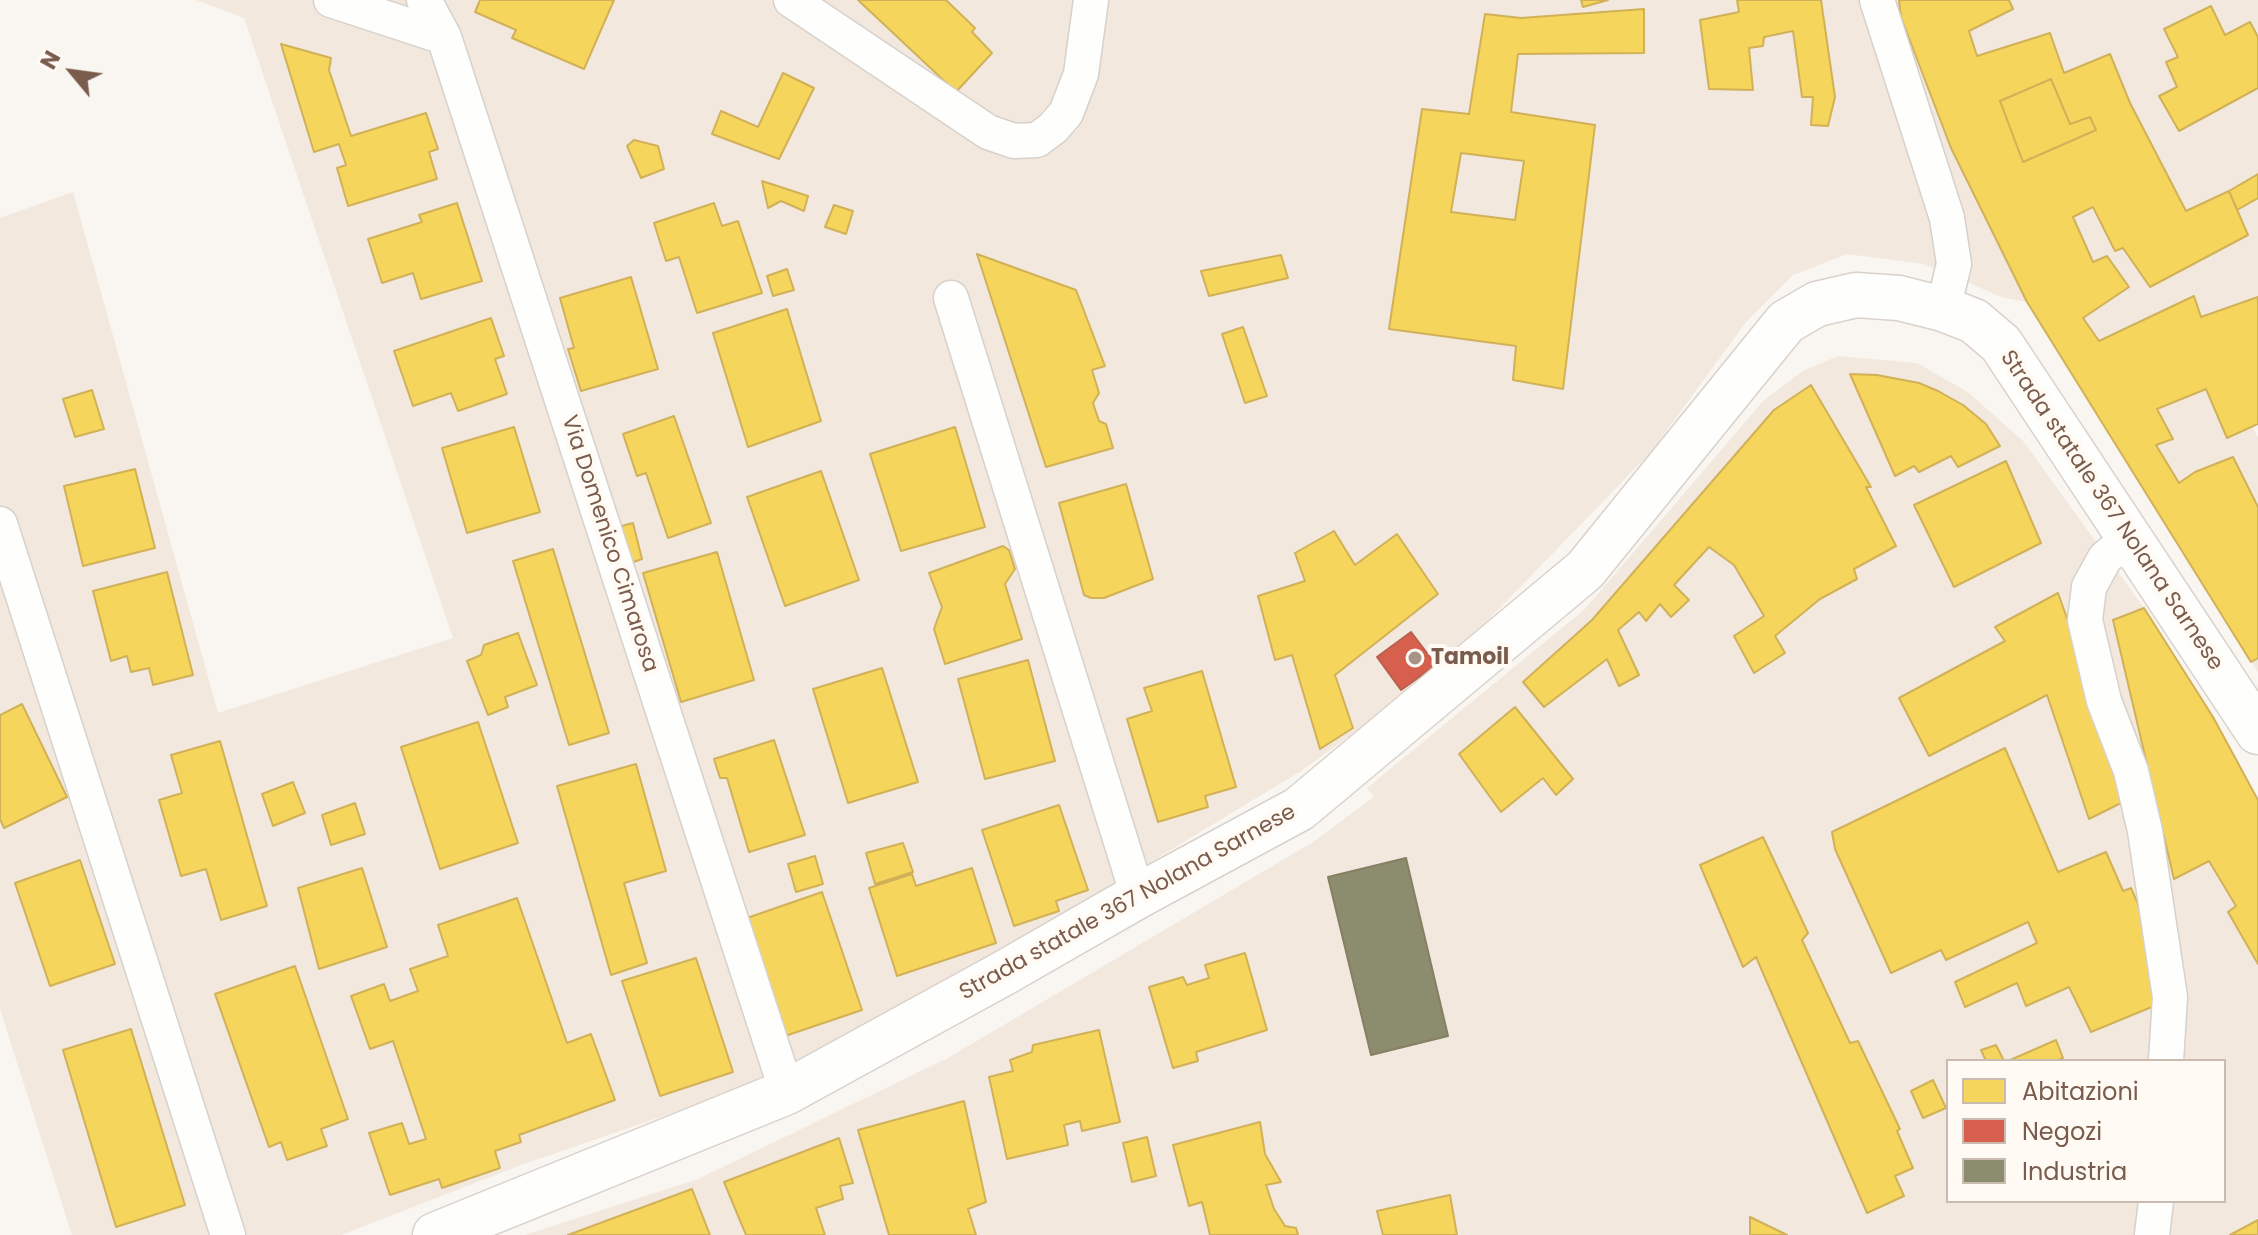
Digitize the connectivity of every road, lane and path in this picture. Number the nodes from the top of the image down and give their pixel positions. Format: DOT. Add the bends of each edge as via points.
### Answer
graph roads {
  1 [pos="331,0"];
  2 [pos="424,0"];
  3 [pos="791,0"];
  4 [pos="1091,0"];
  5 [pos="1877,0"];
  6 [pos="444,37"];
  7 [pos="951,298"];
  8 [pos="1943,309"];
  9 [pos="0,524"];
  10 [pos="2129,538"];
  11 [pos="2258,732"];
  12 [pos="1138,896"];
  13 [pos="2166,1059"];
  14 [pos="787,1092"];
  15 [pos="2156,1203"];
  16 [pos="228,1235"];
  17 [pos="435,1235"];
  18 [pos="2152,1235"];
  1 -- 6 [label="street"];
  2 -- 6 [label="street, Via Domenico Cimarosa"];
  3 -- 4 [label="street" via="988,132 1014,141 1037,140 1066,113 1081,74"];
  5 -- 8 [label="street" via="1947,218 1954,264"];
  6 -- 14 [label="street, Via Domenico Cimarosa"];
  7 -- 12 [label="street"];
  8 -- 10 [label="main road, Strada statale 367 Nolana Sarnese" via="1974,321 2001,344"];
  8 -- 12 [label="main road, Strada statale 367 Nolana Sarnese" via="1856,295 1817,304 1786,322 1585,570 1299,809"];
  9 -- 16 [label="street"];
  10 -- 11 [label="main road, Strada statale 367 Nolana Sarnese"];
  10 -- 13 [label="street" via="2105,558 2089,587 2085,620 2145,831 2170,997"];
  12 -- 14 [label="main road, Strada statale 367 Nolana Sarnese"];
  14 -- 17 [label="main road, Strada statale 367 Nolana Sarnese"];
  15 -- 18 [label="street"];
}
